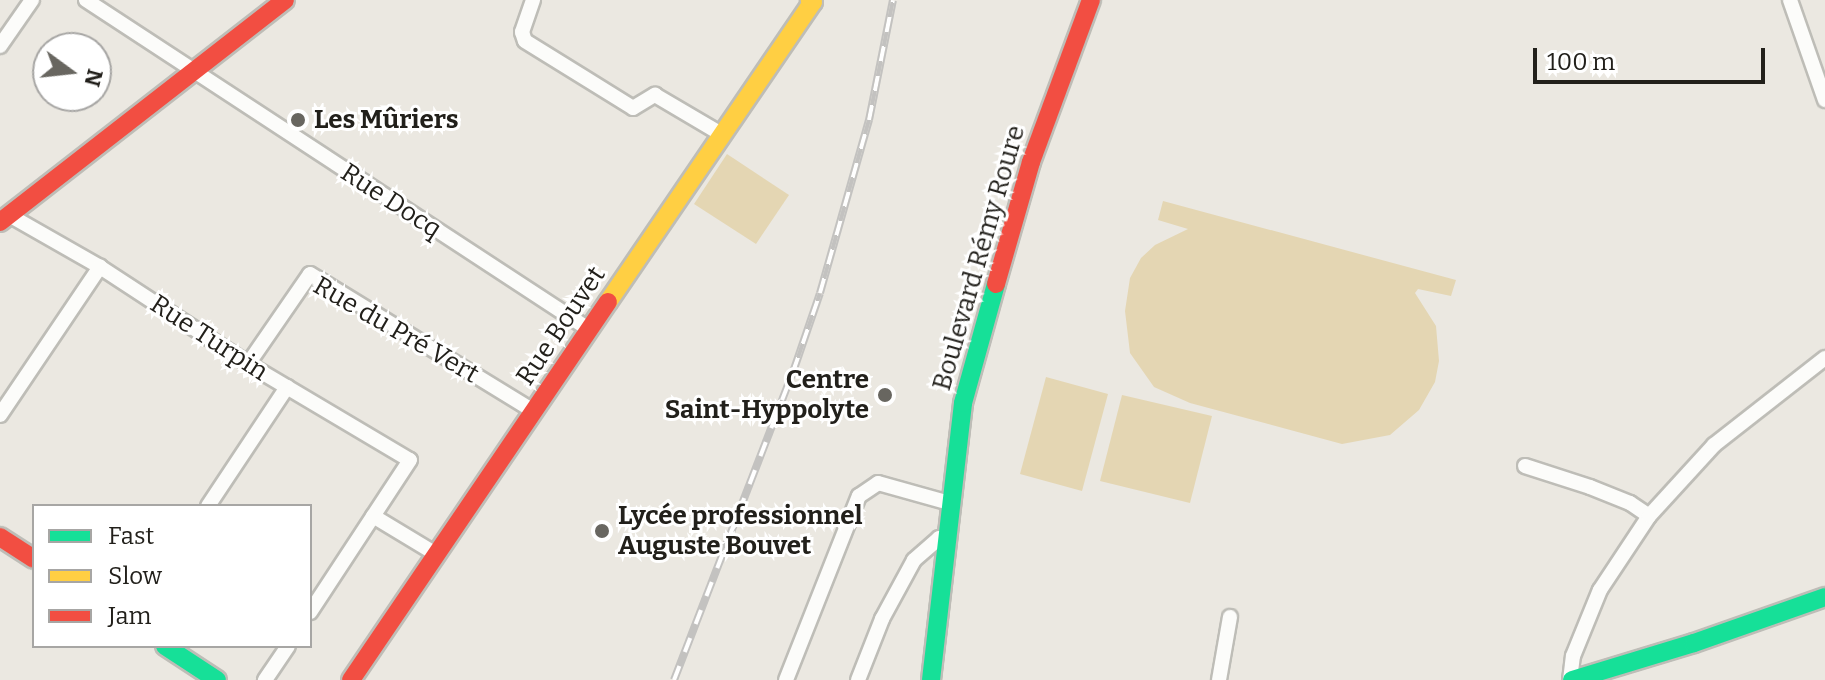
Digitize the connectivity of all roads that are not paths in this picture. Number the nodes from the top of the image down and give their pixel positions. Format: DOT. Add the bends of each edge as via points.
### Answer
graph roads {
  1 [pos="32,0"];
  2 [pos="86,0"];
  3 [pos="285,0"];
  4 [pos="533,0"];
  5 [pos="1091,0"];
  6 [pos="1790,0"];
  7 [pos="812,1"];
  8 [pos="0,46"];
  9 [pos="193,72"];
  10 [pos="1824,96"];
  11 [pos="723,135"];
  12 [pos="5,219"];
  13 [pos="100,267"];
  14 [pos="590,330"];
  15 [pos="1825,358"];
  16 [pos="248,364"];
  17 [pos="287,387"];
  18 [pos="534,411"];
  19 [pos="0,415"];
  20 [pos="1525,466"];
  21 [pos="209,504"];
  22 [pos="953,504"];
  23 [pos="373,516"];
  24 [pos="1649,516"];
  25 [pos="0,537"];
  26 [pos="949,539"];
  27 [pos="436,554"];
  28 [pos="32,558"];
  29 [pos="1825,597"];
  30 [pos="312,609"];
  31 [pos="1230,617"];
  32 [pos="168,648"];
  33 [pos="287,648"];
  34 [pos="217,680"];
  35 [pos="265,680"];
  36 [pos="351,680"];
  37 [pos="786,680"];
  38 [pos="858,680"];
  39 [pos="931,680"];
  40 [pos="1219,680"];
  41 [pos="1577,680"];
  1 -- 8 [label="street"];
  2 -- 9 [label="street, Rue Docq"];
  3 -- 9 [label="main road"];
  4 -- 11 [label="street" via="522,32 525,41 633,108 655,95"];
  5 -- 22 [label="main road, Boulevard Rémy Roure" via="1031,162 983,322 963,403"];
  6 -- 10 [label="street"];
  7 -- 11 [label="main road, Rue Bouvet"];
  9 -- 12 [label="main road"];
  9 -- 14 [label="street, Rue Docq"];
  11 -- 14 [label="main road, Rue Bouvet"];
  12 -- 13 [label="street, Rue Turpin"];
  13 -- 16 [label="street, Rue Turpin"];
  13 -- 19 [label="street"];
  14 -- 18 [label="main road, Rue Bouvet"];
  15 -- 24 [label="street" via="1714,445"];
  16 -- 17 [label="street, Rue Turpin"];
  16 -- 18 [label="street, Rue du Pré Vert" via="310,274"];
  17 -- 21 [label="street"];
  17 -- 23 [label="street, Rue Turpin" via="410,460"];
  18 -- 27 [label="main road, Rue Bouvet"];
  20 -- 24 [label="street" via="1604,492"];
  22 -- 26 [label="main road, Boulevard Rémy Roure"];
  22 -- 37 [label="street" via="878,483 859,496"];
  23 -- 27 [label="street"];
  23 -- 30 [label="street"];
  24 -- 41 [label="street" via="1600,590 1573,656"];
  25 -- 28 [label="main road"];
  26 -- 38 [label="street" via="939,538 914,560 882,619"];
  26 -- 39 [label="main road, Boulevard Rémy Roure"];
  27 -- 36 [label="main road, Rue Bouvet"];
  29 -- 41 [label="main road"];
  31 -- 40 [label="street"];
  32 -- 34 [label="main road"];
  33 -- 35 [label="street"];
}
